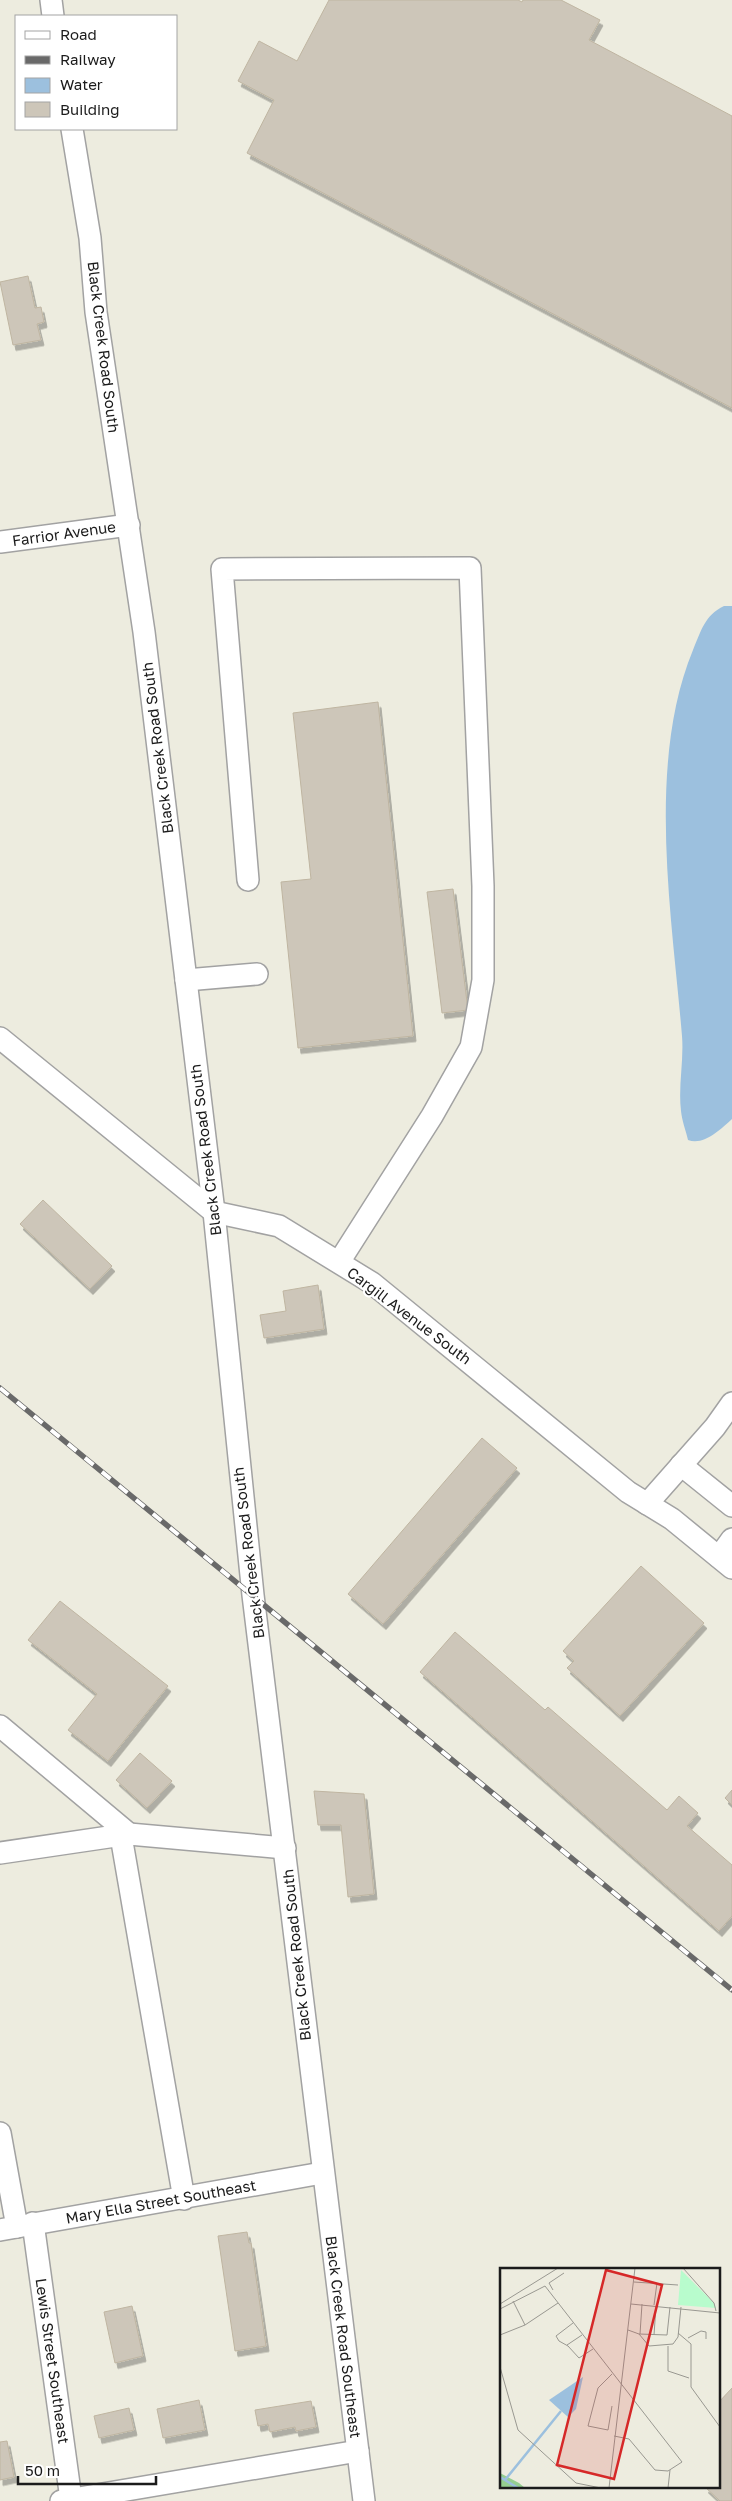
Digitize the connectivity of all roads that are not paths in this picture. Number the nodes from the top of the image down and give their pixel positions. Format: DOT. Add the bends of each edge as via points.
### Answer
graph roads {
  1 [pos="51,0"];
  2 [pos="53,15"];
  3 [pos="72,130"];
  4 [pos="129,525"];
  5 [pos="0,542"];
  6 [pos="248,880"];
  7 [pos="257,974"];
  8 [pos="186,980"];
  9 [pos="0,1038"];
  10 [pos="214,1212"];
  11 [pos="338,1262"];
  12 [pos="732,1403"];
  13 [pos="681,1465"];
  14 [pos="647,1504"];
  15 [pos="732,1506"];
  16 [pos="732,1539"];
  17 [pos="726,1563"];
  18 [pos="0,1726"];
  19 [pos="125,1835"];
  20 [pos="285,1848"];
  21 [pos="0,1853"];
  22 [pos="0,2134"];
  23 [pos="322,2174"];
  24 [pos="184,2199"];
  25 [pos="17,2227"];
  26 [pos="358,2450"];
  27 [pos="66,2500"];
  28 [pos="364,2501"];
  1 -- 2 [label="street"];
  3 -- 4 [label="street, Black Creek Road South"];
  4 -- 5 [label="street, Farrior Avenue"];
  4 -- 8 [label="street, Black Creek Road South"];
  6 -- 11 [label="street" via="222,568 470,568 483,886 483,980 471,1047 432,1116"];
  7 -- 8 [label="street"];
  8 -- 10 [label="street, Black Creek Road South"];
  9 -- 10 [label="street, Cargill Avenue South"];
  10 -- 11 [label="street, Cargill Avenue South" via="279,1226"];
  10 -- 20 [label="street, Black Creek Road South" via="253,1595"];
  11 -- 14 [label="street, Cargill Avenue South" via="413,1315 628,1492"];
  12 -- 13 [label="street"];
  13 -- 14 [label="street"];
  13 -- 15 [label="street"];
  14 -- 17 [label="street, Cargill Avenue South" via="672,1519"];
  16 -- 17 [label="street"];
  18 -- 19 [label="street"];
  19 -- 20 [label="street"];
  19 -- 21 [label="street"];
  19 -- 24 [label="street"];
  20 -- 23 [label="street, Black Creek Road South"];
  22 -- 25 [label="street, Lewis Street Southeast"];
  23 -- 24 [label="street, Mary Ella Street Southeast"];
  23 -- 26 [label="street, Black Creek Road Southeast"];
  24 -- 25 [label="street, Mary Ella Street Southeast"];
  25 -- 27 [label="street, Lewis Street Southeast"];
  26 -- 27 [label="street"];
  26 -- 28 [label="street, Black Creek Road Southeast"];
}
